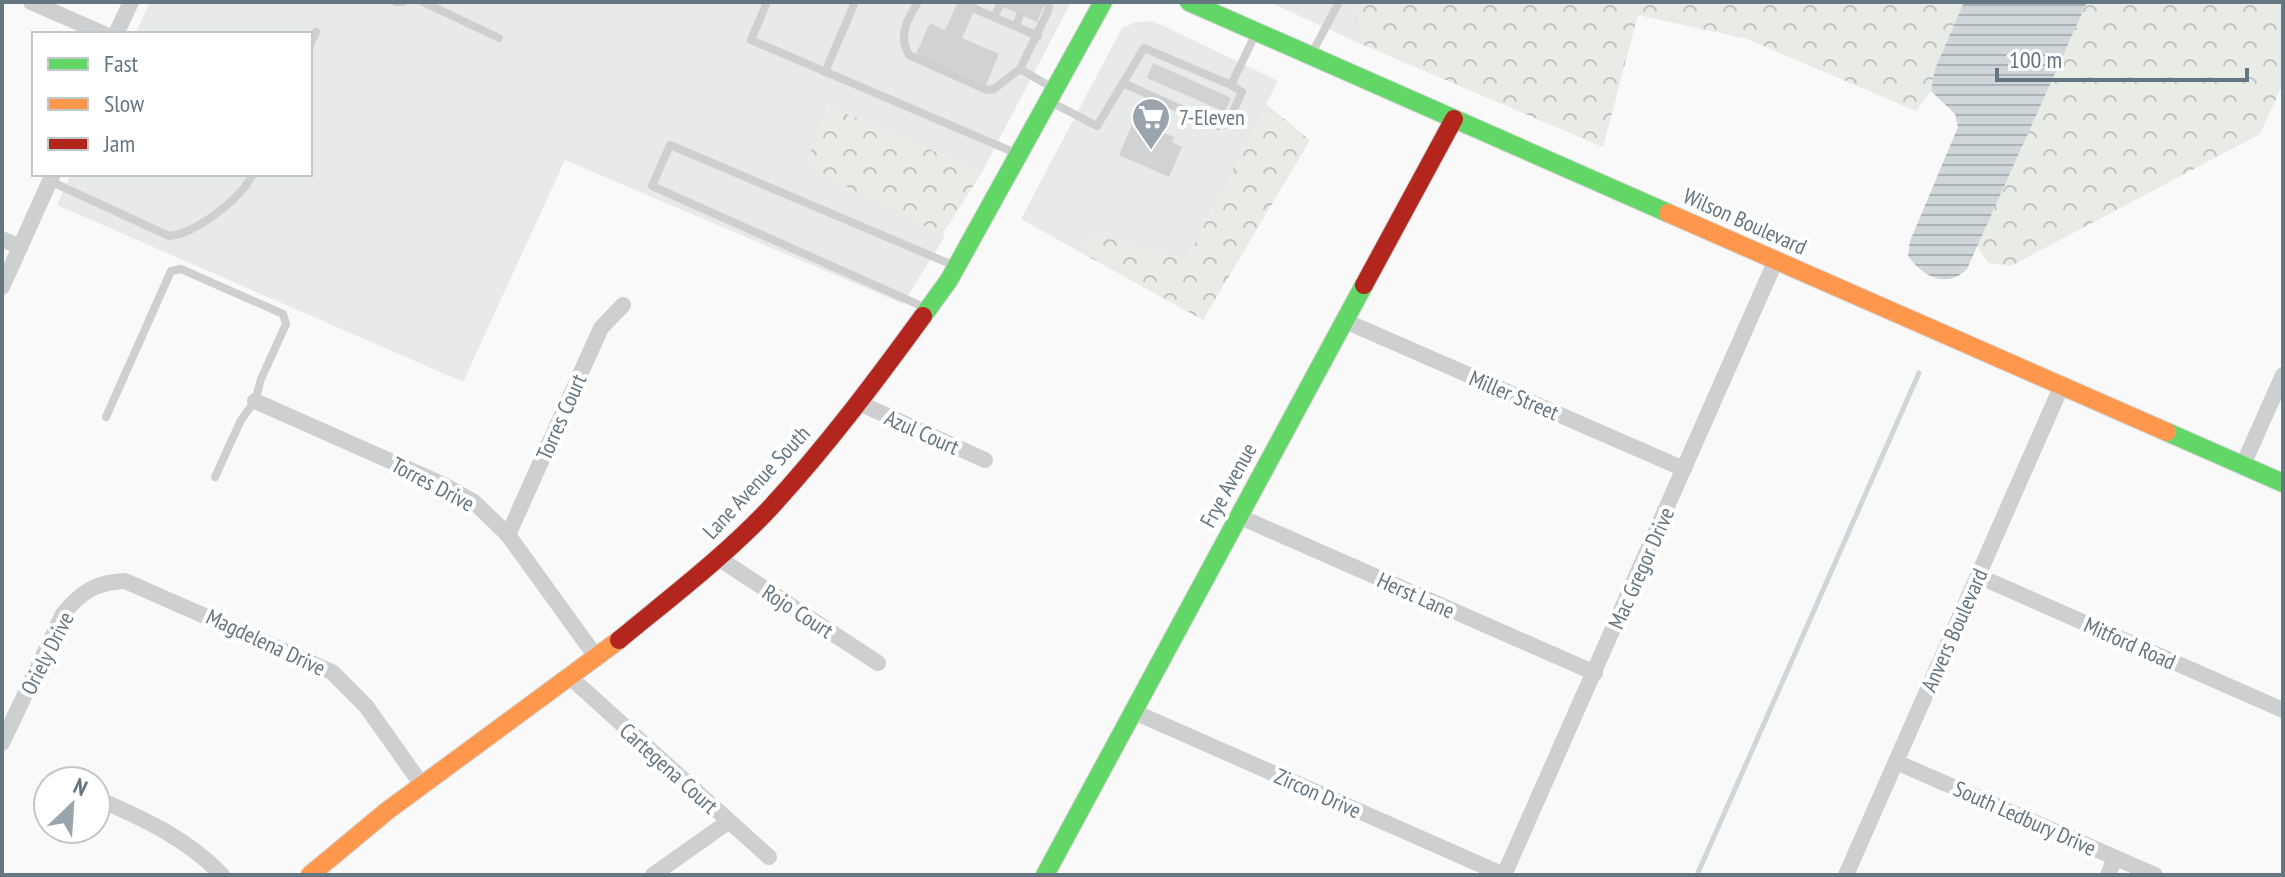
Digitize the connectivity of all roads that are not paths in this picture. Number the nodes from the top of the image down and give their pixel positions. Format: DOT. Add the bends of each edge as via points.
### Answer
graph roads {
  1 [pos="31,2"];
  2 [pos="131,2"];
  3 [pos="396,2"];
  4 [pos="403,2"];
  5 [pos="423,2"];
  6 [pos="767,2"];
  7 [pos="855,2"];
  8 [pos="918,2"];
  9 [pos="1045,2"];
  10 [pos="1103,2"];
  11 [pos="1189,2"];
  12 [pos="1339,2"];
  13 [pos="1000,5"];
  14 [pos="978,7"];
  15 [pos="1020,15"];
  16 [pos="994,17"];
  17 [pos="1016,26"];
  18 [pos="1257,31"];
  19 [pos="99,32"];
  20 [pos="117,32"];
  21 [pos="316,32"];
  22 [pos="1038,36"];
  23 [pos="499,38"];
  24 [pos="312,41"];
  25 [pos="1311,56"];
  26 [pos="1020,69"];
  27 [pos="825,72"];
  28 [pos="1123,83"];
  29 [pos="1231,85"];
  30 [pos="1052,95"];
  31 [pos="1454,119"];
  32 [pos="1018,154"];
  33 [pos="252,176"];
  34 [pos="52,177"];
  35 [pos="2,239"];
  36 [pos="20,247"];
  37 [pos="1776,260"];
  38 [pos="956,266"];
  39 [pos="2,287"];
  40 [pos="623,305"];
  41 [pos="928,309"];
  42 [pos="1345,321"];
  43 [pos="2283,375"];
  44 [pos="2062,385"];
  45 [pos="255,401"];
  46 [pos="859,403"];
  47 [pos="106,417"];
  48 [pos="985,460"];
  49 [pos="2243,465"];
  50 [pos="1684,469"];
  51 [pos="215,477"];
  52 [pos="2283,483"];
  53 [pos="1238,516"];
  54 [pos="508,535"];
  55 [pos="718,558"];
  56 [pos="1978,576"];
  57 [pos="109,581"];
  58 [pos="597,658"];
  59 [pos="878,663"];
  60 [pos="1595,673"];
  61 [pos="571,678"];
  62 [pos="2283,710"];
  63 [pos="1132,711"];
  64 [pos="2,743"];
  65 [pos="1896,762"];
  66 [pos="422,785"];
  67 [pos="112,805"];
  68 [pos="728,822"];
  69 [pos="769,857"];
  70 [pos="2115,858"];
  71 [pos="222,875"];
  72 [pos="310,875"];
  73 [pos="653,875"];
  74 [pos="1045,875"];
  75 [pos="1504,875"];
  76 [pos="1846,875"];
  77 [pos="2108,875"];
  78 [pos="2155,875"];
  1 -- 19 [label="street"];
  2 -- 20 [label="street"];
  3 -- 4 [label="lane"];
  5 -- 23 [label="lane"];
  6 -- 27 [label="lane" via="751,40"];
  7 -- 27 [label="lane"];
  8 -- 26 [label="lane" via="903,30 909,55 987,90"];
  9 -- 22 [label="lane" via="1048,11"];
  10 -- 30 [label="street, Lane Avenue South"];
  11 -- 18 [label="street, Wilson Boulevard"];
  12 -- 25 [label="lane"];
  13 -- 16 [label="lane"];
  14 -- 16 [label="lane"];
  15 -- 17 [label="lane"];
  16 -- 17 [label="lane"];
  17 -- 22 [label="lane"];
  18 -- 25 [label="street, Wilson Boulevard"];
  18 -- 29 [label="lane"];
  21 -- 24 [label="lane"];
  22 -- 26 [label="lane"];
  25 -- 31 [label="street, Wilson Boulevard"];
  26 -- 30 [label="lane"];
  27 -- 32 [label="lane"];
  28 -- 29 [label="lane" via="1144,48"];
  28 -- 29 [label="lane" via="1218,126 1227,124 1240,102 1242,92"];
  28 -- 30 [label="lane" via="1097,126"];
  30 -- 32 [label="street, Lane Avenue South"];
  31 -- 37 [label="street, Wilson Boulevard"];
  31 -- 42 [label="street, Frye Avenue"];
  32 -- 38 [label="street, Lane Avenue South"];
  33 -- 34 [label="lane" via="236,199 180,235 169,236"];
  34 -- 36 [label="street"];
  35 -- 36 [label="street"];
  36 -- 39 [label="street"];
  37 -- 44 [label="street, Wilson Boulevard"];
  37 -- 50 [label="street, Mac Gregor Drive"];
  38 -- 41 [label="street, Lane Avenue South"];
  38 -- 41 [label="lane" via="670,145 652,186"];
  40 -- 54 [label="street, Torres Court" via="601,328"];
  41 -- 46 [label="street, Lane Avenue South"];
  42 -- 50 [label="street, Miller Street"];
  42 -- 53 [label="street, Frye Avenue"];
  43 -- 49 [label="street"];
  44 -- 49 [label="street, Wilson Boulevard"];
  44 -- 56 [label="street, Anvers Boulevard"];
  45 -- 47 [label="lane" via="286,318 175,269"];
  45 -- 51 [label="lane"];
  45 -- 54 [label="street, Torres Drive" via="458,492"];
  46 -- 48 [label="street, Azul Court"];
  46 -- 55 [label="street, Lane Avenue South" via="770,508"];
  49 -- 52 [label="street, Wilson Boulevard"];
  50 -- 60 [label="street, Mac Gregor Drive"];
  53 -- 60 [label="street, Herst Lane"];
  53 -- 63 [label="street, Frye Avenue"];
  54 -- 58 [label="street, Torres Drive"];
  55 -- 58 [label="street, Lane Avenue South"];
  55 -- 59 [label="street, Rojo Court"];
  56 -- 62 [label="street, Mitford Road"];
  56 -- 65 [label="street, Anvers Boulevard"];
  57 -- 64 [label="street, Oriely Drive" via="78,596 63,614"];
  57 -- 66 [label="street, Magdelena Drive" via="143,587 332,672 366,706"];
  58 -- 61 [label="street, Lane Avenue South"];
  60 -- 75 [label="street, Mac Gregor Drive"];
  61 -- 66 [label="street, Lane Avenue South"];
  61 -- 68 [label="street, Cartegena Court"];
  63 -- 74 [label="street, Frye Avenue"];
  63 -- 75 [label="street, Zircon Drive"];
  65 -- 70 [label="street, South Ledbury Drive"];
  65 -- 76 [label="street, Anvers Boulevard"];
  66 -- 72 [label="street, Lane Avenue South"];
  67 -- 71 [label="street" via="198,850"];
  68 -- 69 [label="street, Cartegena Court"];
  68 -- 73 [label="street"];
  70 -- 77 [label="street"];
  70 -- 78 [label="street, South Ledbury Drive"];
}
